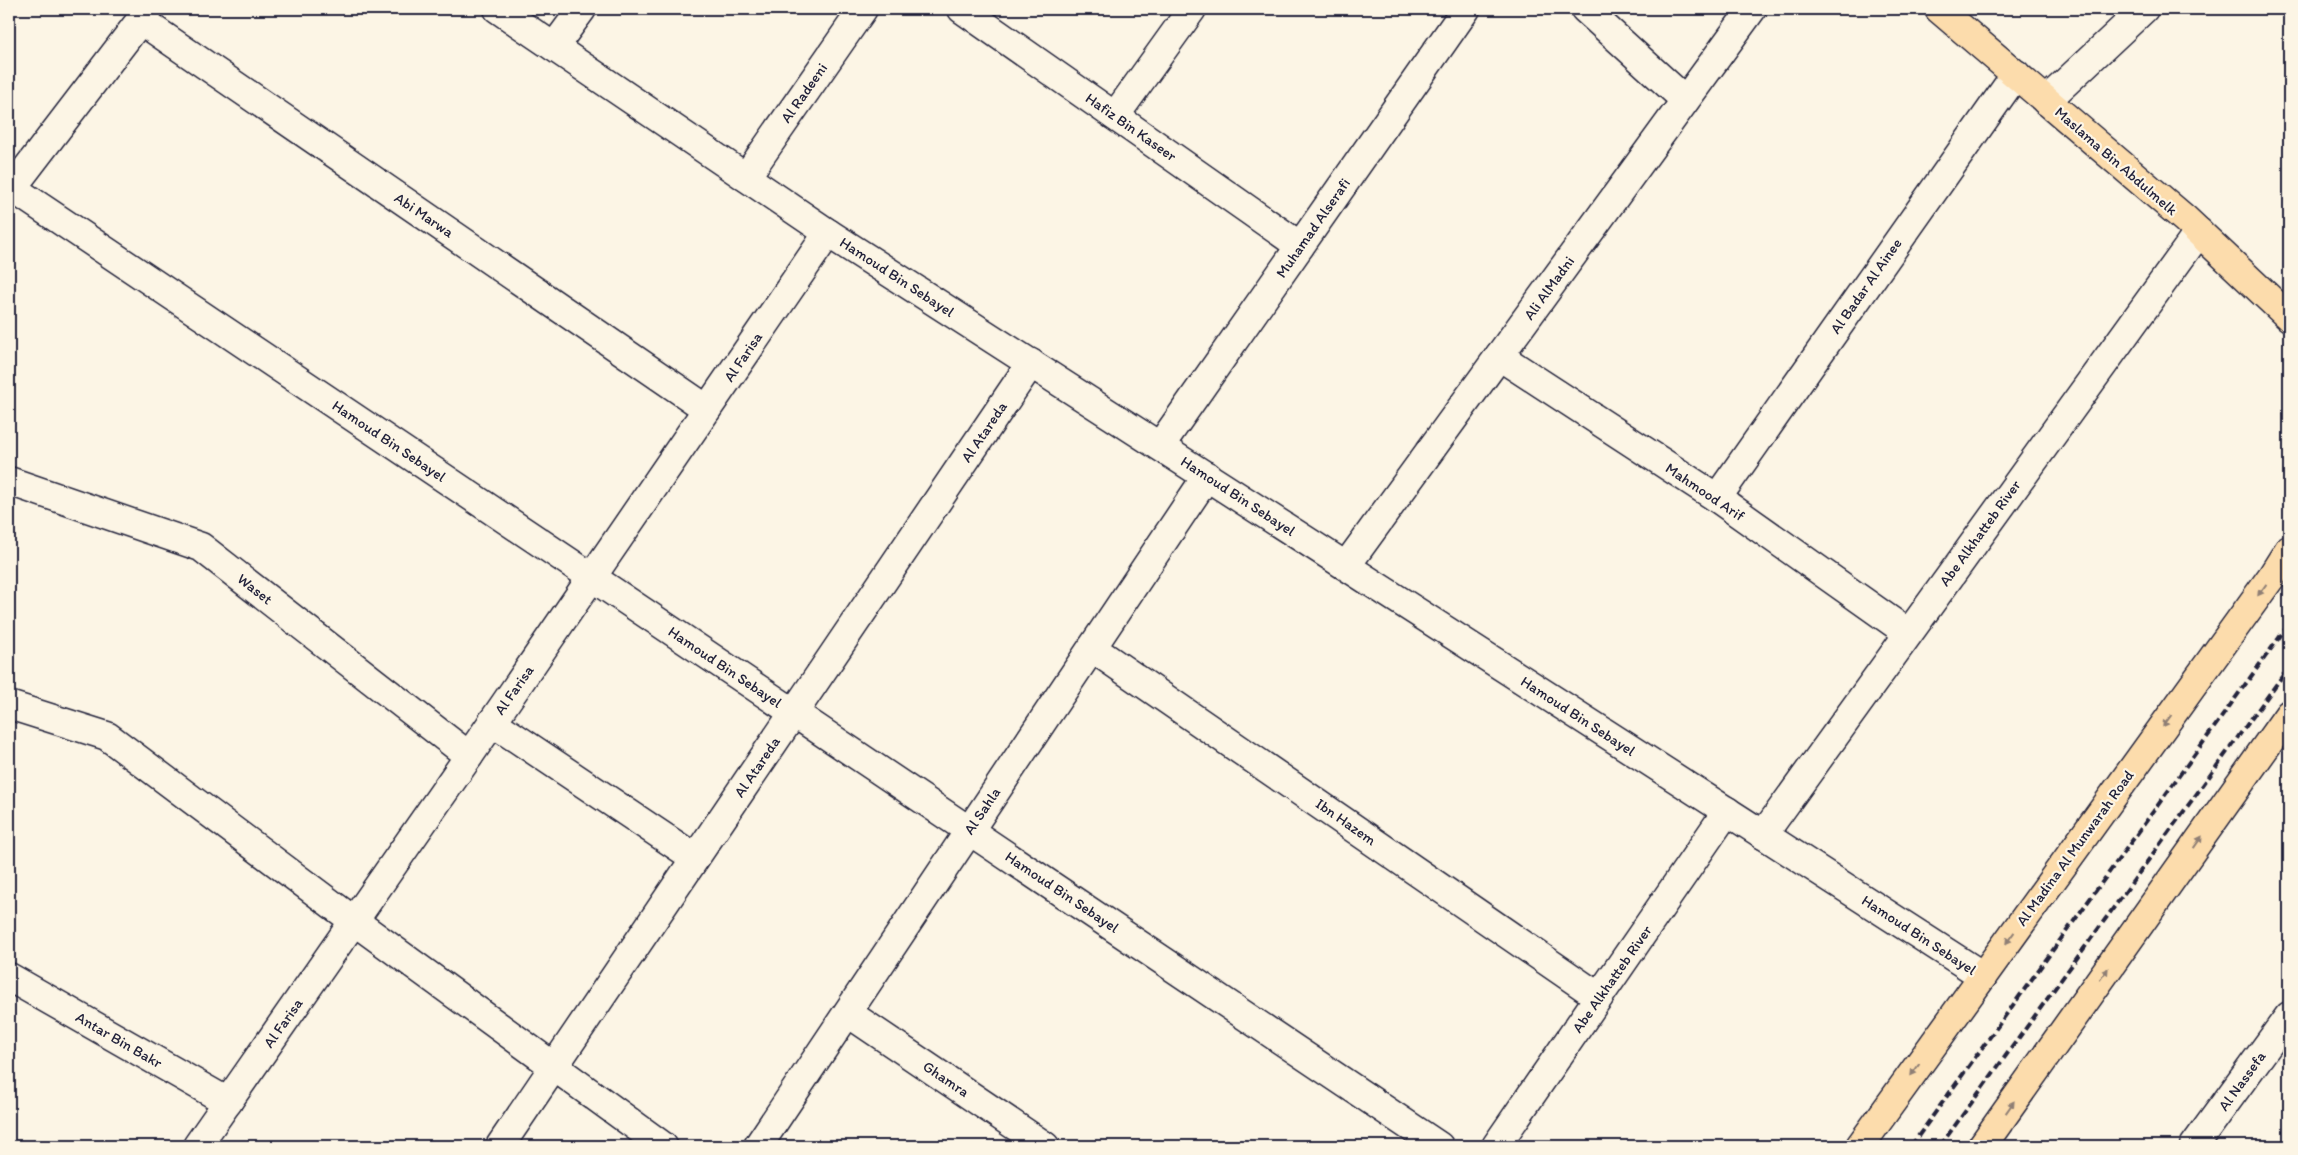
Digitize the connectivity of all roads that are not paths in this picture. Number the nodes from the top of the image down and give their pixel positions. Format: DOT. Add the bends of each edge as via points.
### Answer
graph roads {
  1 [pos="498,9"];
  2 [pos="582,9"];
  3 [pos="863,9"];
  4 [pos="962,9"];
  5 [pos="1192,9"];
  6 [pos="1466,9"];
  7 [pos="1585,9"];
  8 [pos="1752,9"];
  9 [pos="1939,9"];
  10 [pos="2144,9"];
  11 [pos="144,14"];
  12 [pos="554,47"];
  13 [pos="2016,74"];
  14 [pos="1685,100"];
  15 [pos="2046,101"];
  16 [pos="1115,116"];
  17 [pos="746,177"];
  18 [pos="10,190"];
  19 [pos="2199,232"];
  20 [pos="828,233"];
  21 [pos="1300,246"];
  22 [pos="2289,317"];
  23 [pos="1499,356"];
  24 [pos="1031,363"];
  25 [pos="708,409"];
  26 [pos="1160,446"];
  27 [pos="1207,476"];
  28 [pos="9,481"];
  29 [pos="1717,498"];
  30 [pos="2289,549"];
  31 [pos="1346,566"];
  32 [pos="592,578"];
  33 [pos="1908,633"];
  34 [pos="1092,648"];
  35 [pos="9,705"];
  36 [pos="794,713"];
  37 [pos="2289,714"];
  38 [pos="492,722"];
  39 [pos="469,756"];
  40 [pos="1727,811"];
  41 [pos="970,830"];
  42 [pos="1763,834"];
  43 [pos="696,858"];
  44 [pos="354,921"];
  45 [pos="1983,976"];
  46 [pos="9,977"];
  47 [pos="1600,997"];
  48 [pos="848,1012"];
  49 [pos="2289,1016"];
  50 [pos="554,1067"];
  51 [pos="228,1102"];
  52 [pos="197,1146"];
  53 [pos="500,1146"];
  54 [pos="663,1146"];
  55 [pos="758,1146"];
  56 [pos="1045,1146"];
  57 [pos="1439,1146"];
  58 [pos="1496,1146"];
  59 [pos="1860,1146"];
  60 [pos="1982,1146"];
  61 [pos="2194,1146"];
  1 -- 12 [label="street, Hamoud Bin Sebayel"];
  2 -- 12 [label="street"];
  3 -- 17 [label="street, Al Radeeni"];
  4 -- 16 [label="street, Hafiz Bin Kaseer"];
  5 -- 16 [label="street"];
  6 -- 21 [label="street, Muhamad Alserafi"];
  7 -- 14 [label="street"];
  8 -- 14 [label="street, Ali AlMadni"];
  9 -- 13 [label="main road, Maslama Bin Abdulmelk"];
  10 -- 15 [label="street"];
  11 -- 18 [label="street"];
  11 -- 25 [label="street, Abi Marwa"];
  12 -- 17 [label="street, Hamoud Bin Sebayel"];
  13 -- 15 [label="main road, Maslama Bin Abdulmelk"];
  13 -- 29 [label="street, Al Badar Al Ainee"];
  14 -- 23 [label="street, Ali AlMadni"];
  15 -- 19 [label="main road, Maslama Bin Abdulmelk"];
  16 -- 21 [label="street, Hafiz Bin Kaseer"];
  17 -- 20 [label="street, Hamoud Bin Sebayel"];
  18 -- 32 [label="street, Hamoud Bin Sebayel"];
  19 -- 22 [label="main road, Maslama Bin Abdulmelk"];
  19 -- 33 [label="street, Abe Alkhatteb River"];
  20 -- 24 [label="street, Hamoud Bin Sebayel"];
  20 -- 25 [label="street, Al Farisa"];
  21 -- 26 [label="street, Muhamad Alserafi"];
  23 -- 29 [label="street, Mahmood Arif"];
  23 -- 31 [label="street, Ali AlMadni"];
  24 -- 26 [label="street, Hamoud Bin Sebayel"];
  24 -- 36 [label="street, Al Atareda"];
  25 -- 32 [label="street, Al Farisa"];
  26 -- 27 [label="street, Hamoud Bin Sebayel"];
  27 -- 31 [label="street, Hamoud Bin Sebayel"];
  27 -- 34 [label="street, Al Sahla"];
  28 -- 39 [label="street, Waset" via="201,547"];
  29 -- 33 [label="street, Mahmood Arif"];
  30 -- 45 [label="main road, Al Madina Al Munwarah Road, one-way"];
  31 -- 40 [label="street, Hamoud Bin Sebayel"];
  32 -- 36 [label="street, Hamoud Bin Sebayel"];
  32 -- 38 [label="street, Al Farisa"];
  33 -- 42 [label="street, Abe Alkhatteb River"];
  34 -- 41 [label="street, Al Sahla"];
  34 -- 47 [label="street, Ibn Hazem"];
  35 -- 44 [label="street" via="107,736"];
  36 -- 41 [label="street, Hamoud Bin Sebayel"];
  36 -- 43 [label="street, Al Atareda"];
  60 -- 37 [label="main road, one-way"];
  38 -- 39 [label="street, Al Farisa"];
  38 -- 43 [label="street"];
  39 -- 44 [label="street, Al Farisa"];
  40 -- 42 [label="street, Hamoud Bin Sebayel"];
  40 -- 47 [label="street, Abe Alkhatteb River"];
  41 -- 48 [label="street, Al Sahla"];
  41 -- 57 [label="street, Hamoud Bin Sebayel"];
  42 -- 45 [label="street, Hamoud Bin Sebayel"];
  43 -- 50 [label="street, Al Atareda"];
  44 -- 50 [label="street"];
  44 -- 51 [label="street, Al Farisa"];
  45 -- 59 [label="main road, Al Madina Al Munwarah Road, one-way"];
  46 -- 51 [label="street, Antar Bin Bakr"];
  47 -- 58 [label="street, Abe Alkhatteb River"];
  48 -- 55 [label="street, Al Sahla"];
  48 -- 56 [label="street, Ghamra"];
  49 -- 61 [label="street, Al Nassefa"];
  50 -- 53 [label="street, Al Atareda"];
  50 -- 54 [label="street"];
  51 -- 52 [label="street, Al Farisa"];
}
